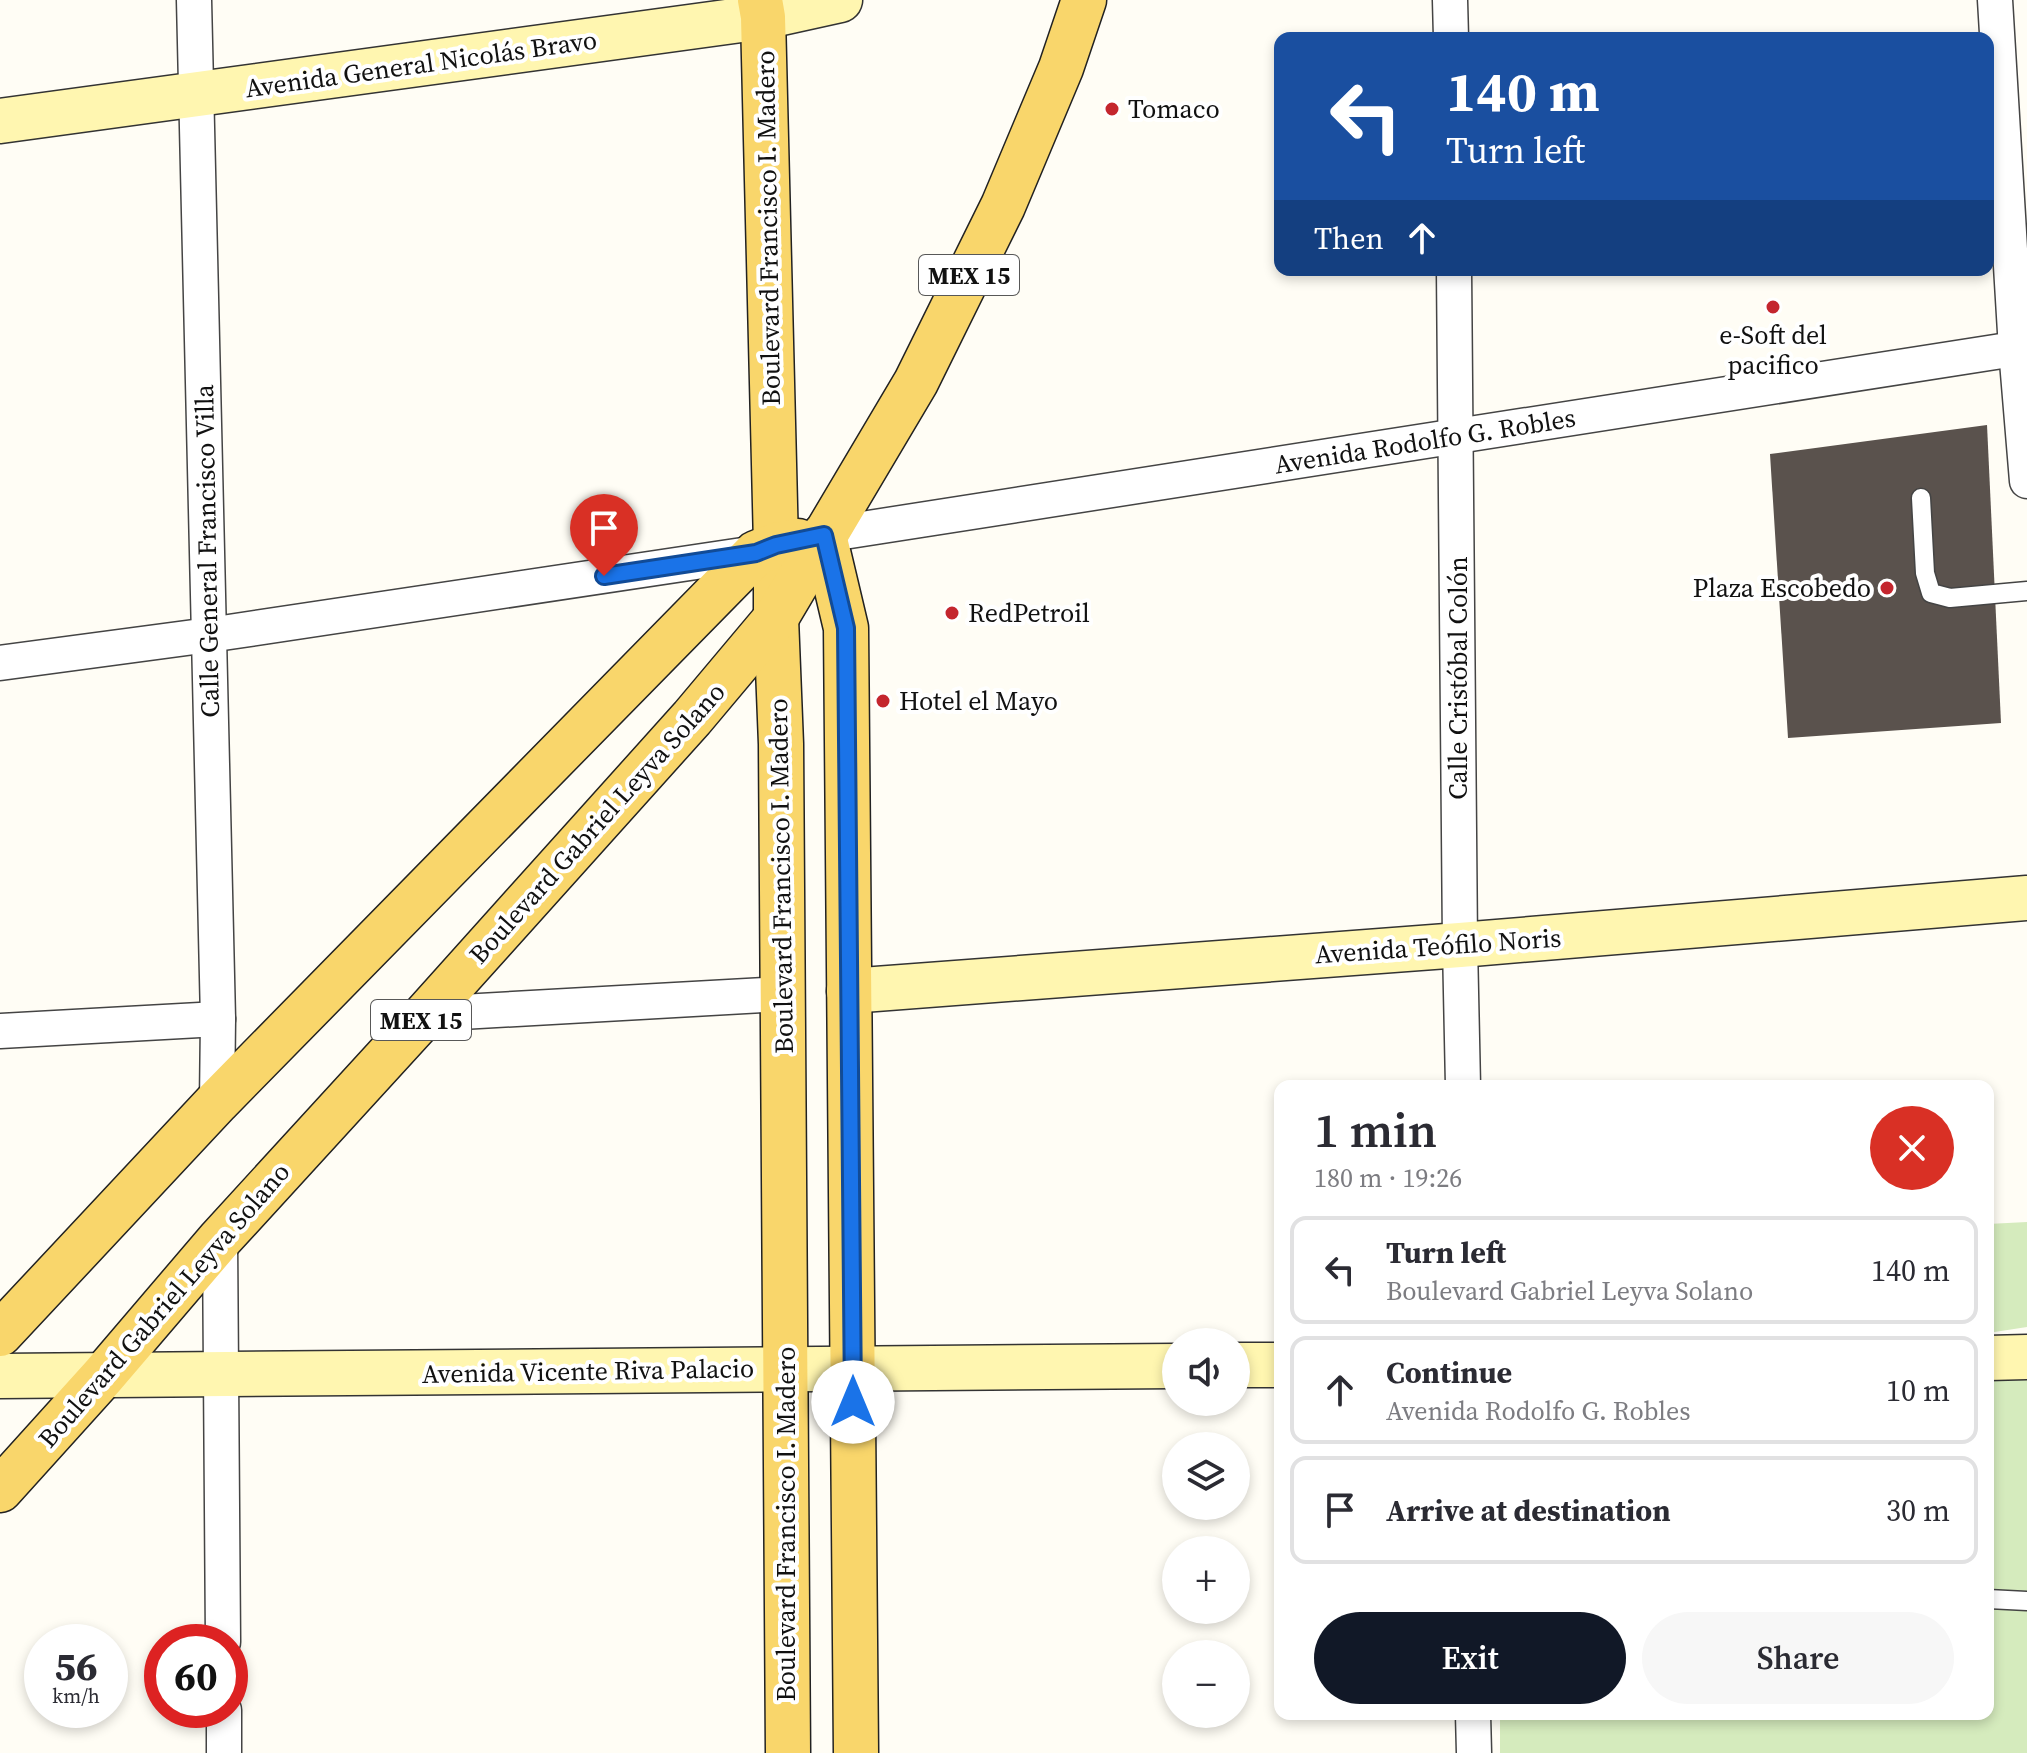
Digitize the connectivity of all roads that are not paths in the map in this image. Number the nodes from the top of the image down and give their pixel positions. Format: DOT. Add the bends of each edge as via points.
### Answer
graph roads {
  1 [pos="194,0"];
  2 [pos="839,0"];
  3 [pos="1084,0"];
  4 [pos="1450,0"];
  5 [pos="1995,0"];
  6 [pos="764,6"];
  7 [pos="1451,32"];
  8 [pos="197,95"];
  9 [pos="0,121"];
  10 [pos="1454,276"];
  11 [pos="2022,348"];
  12 [pos="1456,436"];
  13 [pos="2027,481"];
  14 [pos="1921,498"];
  15 [pos="824,535"];
  16 [pos="766,549"];
  17 [pos="2027,591"];
  18 [pos="776,618"];
  19 [pos="209,635"];
  20 [pos="0,663"];
  21 [pos="2027,898"];
  22 [pos="1460,945"];
  23 [pos="849,991"];
  24 [pos="782,994"];
  25 [pos="426,1014"];
  26 [pos="218,1019"];
  27 [pos="0,1031"];
  28 [pos="1463,1080"];
  29 [pos="217,1102"];
  30 [pos="220,1239"];
  31 [pos="0,1334"];
  32 [pos="2027,1357"];
  33 [pos="1994,1358"];
  34 [pos="1250,1365"];
  35 [pos="1274,1365"];
  36 [pos="1162,1366"];
  37 [pos="785,1369"];
  38 [pos="852,1370"];
  39 [pos="220,1375"];
  40 [pos="0,1376"];
  41 [pos="103,1376"];
  42 [pos="0,1490"];
  43 [pos="1994,1599"];
  44 [pos="2027,1601"];
  45 [pos="223,1624"];
  46 [pos="1473,1720"];
  47 [pos="224,1728"];
  48 [pos="224,1753"];
  49 [pos="788,1753"];
  50 [pos="856,1753"];
  51 [pos="1474,1753"];
  1 -- 8 [label="street, Calle General Francisco Villa"];
  2 -- 6 [label="main road, Avenida General Nicolás Bravo"];
  3 -- 15 [label="main road, Boulevard Gabriel Leyva Solano / MEX 15" via="1003,206 916,382"];
  4 -- 7 [label="street"];
  5 -- 11 [label="street"];
  6 -- 8 [label="main road, Avenida General Nicolás Bravo"];
  6 -- 16 [label="main road, Boulevard Francisco I. Madero"];
  8 -- 9 [label="main road, Avenida General Nicolás Bravo"];
  8 -- 19 [label="street, Calle General Francisco Villa"];
  10 -- 12 [label="street, Calle Cristóbal Colón"];
  11 -- 12 [label="street, Avenida Rodolfo G. Robles"];
  11 -- 13 [label="street"];
  12 -- 15 [label="street, Avenida Rodolfo G. Robles"];
  12 -- 22 [label="street, Calle Cristóbal Colón"];
  14 -- 17 [label="lane" via="1931,593 1950,598"];
  15 -- 16 [label="main road"];
  15 -- 18 [label="main road, Boulevard Gabriel Leyva Solano / MEX 15"];
  15 -- 23 [label="main road" via="846,628"];
  16 -- 18 [label="main road, Boulevard Francisco I. Madero"];
  16 -- 19 [label="street"];
  16 -- 29 [label="main road, MEX 15"];
  18 -- 24 [label="main road, Boulevard Francisco I. Madero"];
  18 -- 25 [label="main road, Boulevard Gabriel Leyva Solano / MEX 15"];
  19 -- 20 [label="street"];
  19 -- 26 [label="street, Calle General Francisco Villa"];
  21 -- 22 [label="main road, Avenida Teófilo Noris"];
  22 -- 23 [label="main road, Avenida Teófilo Noris"];
  22 -- 28 [label="street, Calle Cristóbal Colón"];
  23 -- 38 [label="main road"];
  24 -- 25 [label="street"];
  24 -- 37 [label="main road, Boulevard Francisco I. Madero"];
  25 -- 30 [label="main road, Boulevard Gabriel Leyva Solano / MEX 15"];
  26 -- 27 [label="street"];
  26 -- 29 [label="street, Calle General Francisco Villa"];
  29 -- 31 [label="main road, MEX 15"];
  30 -- 39 [label="street"];
  30 -- 41 [label="main road, Boulevard Gabriel Leyva Solano / MEX 15"];
  32 -- 33 [label="main road"];
  34 -- 35 [label="main road"];
  36 -- 38 [label="main road, Avenida Vicente Riva Palacio"];
  37 -- 38 [label="main road, Avenida Vicente Riva Palacio"];
  37 -- 39 [label="main road, Avenida Vicente Riva Palacio"];
  37 -- 49 [label="main road, Boulevard Francisco I. Madero"];
  38 -- 50 [label="main road"];
  39 -- 41 [label="main road, Avenida Vicente Riva Palacio"];
  39 -- 45 [label="street"];
  40 -- 41 [label="main road, Avenida Vicente Riva Palacio"];
  41 -- 42 [label="main road, Boulevard Gabriel Leyva Solano / MEX 15"];
  43 -- 44 [label="lane"];
  46 -- 51 [label="street"];
  47 -- 48 [label="street"];
}
